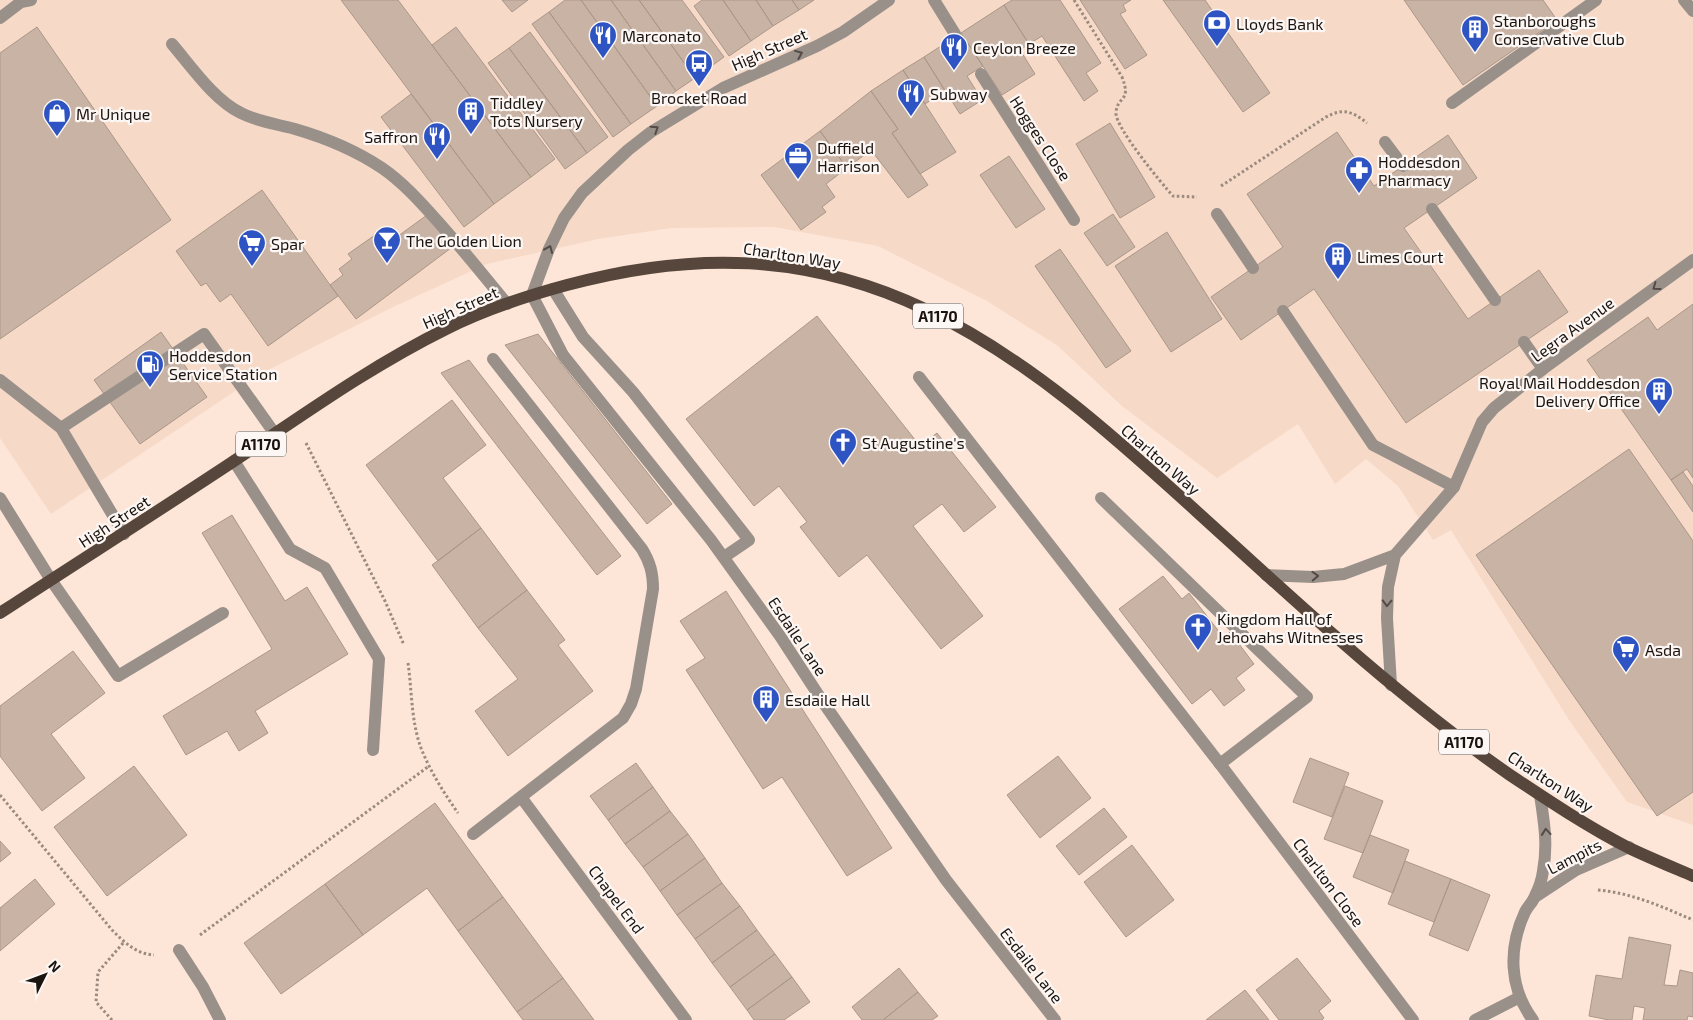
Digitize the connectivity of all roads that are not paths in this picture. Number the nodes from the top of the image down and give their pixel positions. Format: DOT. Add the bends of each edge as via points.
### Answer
graph roads {
  1 [pos="30,0"];
  2 [pos="890,0"];
  3 [pos="934,0"];
  4 [pos="1596,0"];
  5 [pos="1684,0"];
  6 [pos="1693,11"];
  7 [pos="0,18"];
  8 [pos="955,34"];
  9 [pos="172,44"];
  10 [pos="981,74"];
  11 [pos="1452,103"];
  12 [pos="1385,142"];
  13 [pos="1402,166"];
  14 [pos="1432,209"];
  15 [pos="1217,214"];
  16 [pos="1074,220"];
  17 [pos="1693,260"];
  18 [pos="1253,268"];
  19 [pos="553,289"];
  20 [pos="532,295"];
  21 [pos="1495,300"];
  22 [pos="507,304"];
  23 [pos="1283,311"];
  24 [pos="1524,342"];
  25 [pos="493,359"];
  26 [pos="1543,369"];
  27 [pos="918,377"];
  28 [pos="0,380"];
  29 [pos="61,428"];
  30 [pos="275,434"];
  31 [pos="234,461"];
  32 [pos="1454,487"];
  33 [pos="0,498"];
  34 [pos="1101,498"];
  35 [pos="124,534"];
  36 [pos="1395,555"];
  37 [pos="724,557"];
  38 [pos="1266,575"];
  39 [pos="51,580"];
  40 [pos="0,613"];
  41 [pos="223,613"];
  42 [pos="1391,685"];
  43 [pos="373,750"];
  44 [pos="1220,764"];
  45 [pos="1540,795"];
  46 [pos="521,797"];
  47 [pos="473,834"];
  48 [pos="1629,847"];
  49 [pos="1693,876"];
  50 [pos="1535,897"];
  51 [pos="179,950"];
  52 [pos="1520,997"];
  53 [pos="220,1020"];
  54 [pos="686,1020"];
  55 [pos="1055,1020"];
  56 [pos="1413,1020"];
  57 [pos="1475,1020"];
  58 [pos="1533,1020"];
  1 -- 7 [label="street"];
  20 -- 2 [label="street, High Street, one-way" via="564,218 582,193 628,150 650,132 723,88 817,46"];
  3 -- 8 [label="street"];
  4 -- 11 [label="street"];
  5 -- 6 [label="street"];
  9 -- 22 [label="street" via="208,86 240,113 334,142 360,154 397,179"];
  10 -- 16 [label="street, Hogges Close"];
  12 -- 13 [label="street"];
  14 -- 21 [label="street"];
  15 -- 18 [label="street"];
  17 -- 26 [label="street, Legra Avenue, one-way"];
  19 -- 20 [label="main road, Charlton Way / A1170"];
  19 -- 37 [label="street" via="583,337 634,392 749,540"];
  19 -- 38 [label="main road, Charlton Way / A1170" via="610,274 702,262 747,262 794,268 872,287 926,310 1013,360 1134,455"];
  20 -- 22 [label="main road, High Street / A1170"];
  20 -- 37 [label="street, Esdaile Lane" via="563,355"];
  22 -- 30 [label="main road, High Street / A1170" via="449,327 397,356"];
  23 -- 32 [label="street" via="1373,445"];
  24 -- 26 [label="street"];
  25 -- 46 [label="street" via="642,548 652,574 636,689 623,718"];
  26 -- 32 [label="street, Legra Avenue" via="1494,408 1482,422"];
  27 -- 44 [label="street, Charlton Close"];
  28 -- 29 [label="street"];
  29 -- 30 [label="street" via="204,334"];
  29 -- 35 [label="street"];
  30 -- 31 [label="main road, High Street / A1170"];
  31 -- 35 [label="main road, High Street / A1170"];
  31 -- 43 [label="street" via="290,549 325,568 379,658"];
  32 -- 36 [label="street, Legra Avenue"];
  33 -- 39 [label="street"];
  34 -- 44 [label="street" via="1307,697"];
  35 -- 39 [label="main road, High Street / A1170"];
  38 -- 36 [label="street, Legra Avenue, one-way" via="1313,577 1344,574"];
  36 -- 42 [label="street, Legra Avenue, one-way" via="1388,587 1387,618"];
  37 -- 55 [label="street, Esdaile Lane" via="946,880"];
  38 -- 42 [label="main road, Charlton Way / A1170"];
  39 -- 40 [label="main road, High Street / A1170"];
  39 -- 41 [label="street" via="118,676"];
  42 -- 45 [label="main road, Charlton Way / A1170" via="1470,747"];
  44 -- 56 [label="street, Charlton Close"];
  45 -- 48 [label="main road, Charlton Way / A1170"];
  50 -- 45 [label="street, Lampits, one-way" via="1547,846"];
  46 -- 47 [label="street"];
  46 -- 54 [label="street, Chapel End"];
  48 -- 49 [label="main road, Charlton Way / A1170"];
  48 -- 50 [label="street, Lampits" via="1576,870"];
  50 -- 52 [label="street, Lampits" via="1515,936 1512,963"];
  51 -- 53 [label="street"];
  52 -- 57 [label="street"];
  52 -- 58 [label="street, Lampits"];
}
